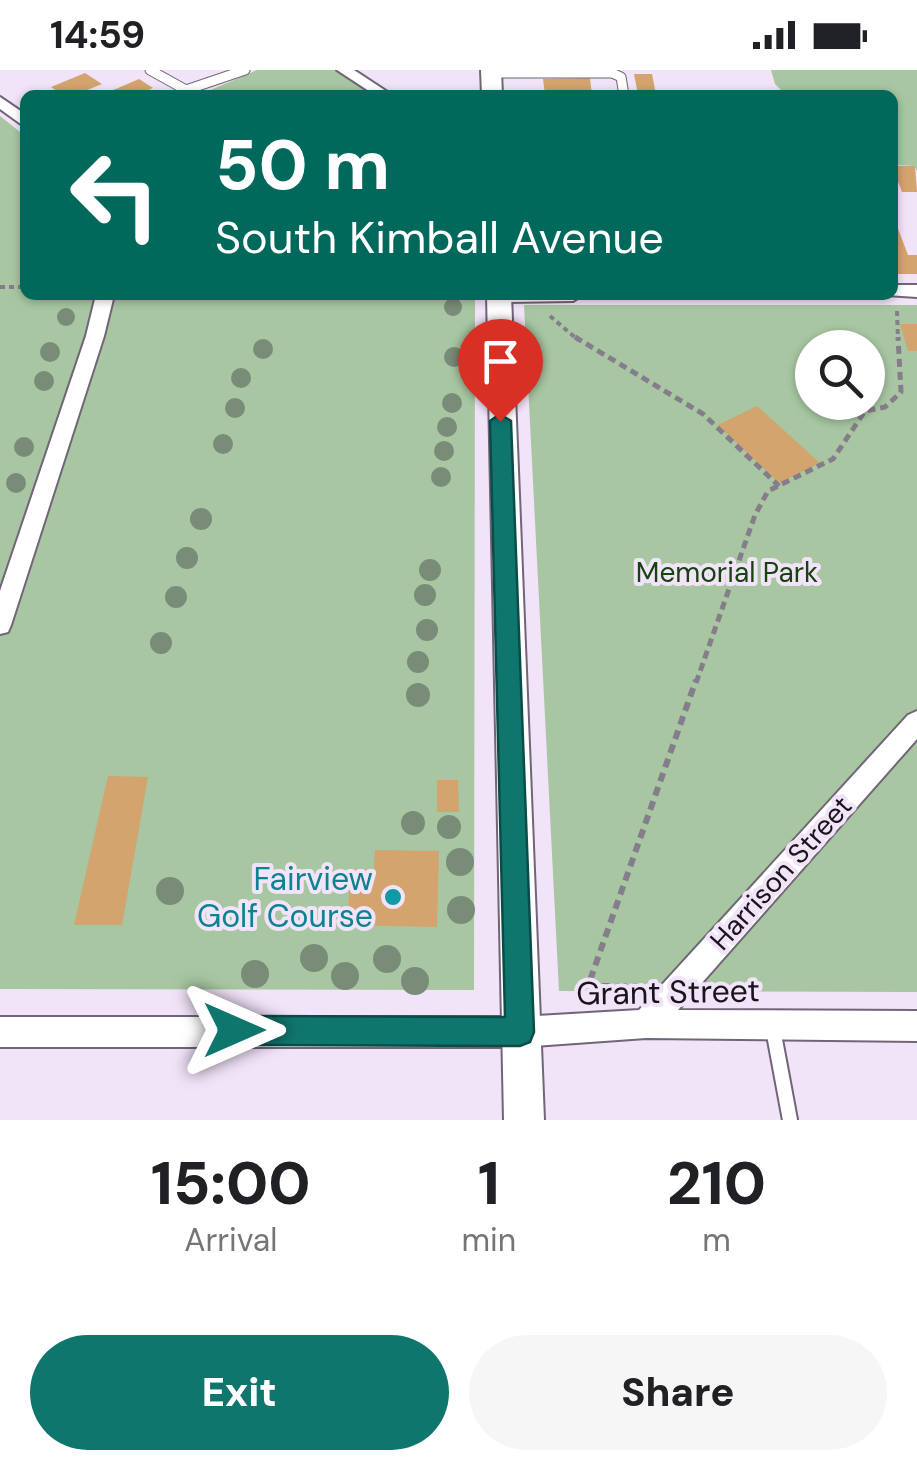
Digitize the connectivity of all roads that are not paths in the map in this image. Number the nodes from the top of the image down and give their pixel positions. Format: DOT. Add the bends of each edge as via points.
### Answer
graph roads {
  1 [pos="150,70"];
  2 [pos="244,70"];
  3 [pos="344,70"];
  4 [pos="491,72"];
  5 [pos="377,90"];
  6 [pos="623,90"];
  7 [pos="0,102"];
  8 [pos="20,118"];
  9 [pos="103,300"];
  10 [pos="499,300"];
  11 [pos="0,625"];
  12 [pos="917,722"];
  13 [pos="646,1024"];
  14 [pos="772,1024"];
  15 [pos="917,1026"];
  16 [pos="0,1032"];
  17 [pos="520,1032"];
  18 [pos="524,1120"];
  19 [pos="790,1120"];
  1 -- 2 [label="lane" via="186,90"];
  3 -- 5 [label="street"];
  4 -- 6 [label="lane" via="612,73 621,77"];
  7 -- 8 [label="street"];
  9 -- 11 [label="street"];
  10 -- 17 [label="street"];
  12 -- 13 [label="street, Harrison Street"];
  13 -- 14 [label="street, Grant Street"];
  13 -- 17 [label="street, Grant Street"];
  14 -- 15 [label="street, Grant Street"];
  14 -- 19 [label="lane"];
  16 -- 17 [label="street, Grant Street"];
  17 -- 18 [label="street"];
}
